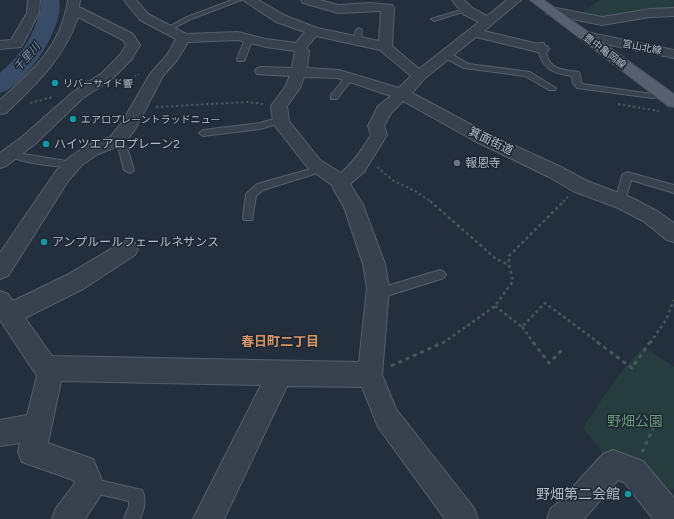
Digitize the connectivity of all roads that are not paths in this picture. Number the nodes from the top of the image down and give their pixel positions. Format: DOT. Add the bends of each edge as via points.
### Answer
graph roads {
  1 [pos="34,0"];
  2 [pos="130,0"];
  3 [pos="238,0"];
  4 [pos="249,0"];
  5 [pos="307,0"];
  6 [pos="515,0"];
  7 [pos="536,0"];
  8 [pos="74,5"];
  9 [pos="462,5"];
  10 [pos="551,11"];
  11 [pos="674,12"];
  12 [pos="434,19"];
  13 [pos="489,21"];
  14 [pos="168,30"];
  15 [pos="313,31"];
  16 [pos="474,33"];
  17 [pos="586,36"];
  18 [pos="184,38"];
  19 [pos="249,39"];
  20 [pos="5,45"];
  21 [pos="385,47"];
  22 [pos="541,47"];
  23 [pos="299,48"];
  24 [pos="674,54"];
  25 [pos="446,55"];
  26 [pos="0,57"];
  27 [pos="240,59"];
  28 [pos="262,71"];
  29 [pos="299,72"];
  30 [pos="419,76"];
  31 [pos="349,78"];
  32 [pos="552,88"];
  33 [pos="402,94"];
  34 [pos="334,97"];
  35 [pos="669,98"];
  36 [pos="0,109"];
  37 [pos="280,113"];
  38 [pos="203,133"];
  39 [pos="116,141"];
  40 [pos="12,153"];
  41 [pos="0,162"];
  42 [pos="73,165"];
  43 [pos="321,169"];
  44 [pos="129,170"];
  45 [pos="340,181"];
  46 [pos="674,189"];
  47 [pos="620,202"];
  48 [pos="248,217"];
  49 [pos="674,234"];
  50 [pos="113,252"];
  51 [pos="0,270"];
  52 [pos="440,275"];
  53 [pos="377,294"];
  54 [pos="5,308"];
  55 [pos="51,368"];
  56 [pos="280,373"];
  57 [pos="370,375"];
  58 [pos="38,427"];
  59 [pos="0,433"];
  60 [pos="90,486"];
  61 [pos="67,519"];
  62 [pos="132,519"];
  63 [pos="208,519"];
  64 [pos="463,519"];
  65 [pos="562,519"];
  66 [pos="672,519"];
  1 -- 20 [label="street" via="33,14 16,44"];
  2 -- 14 [label="street" via="144,17"];
  3 -- 14 [label="lane" via="189,18"];
  4 -- 15 [label="street" via="281,19"];
  5 -- 21 [label="street" via="338,9 388,8"];
  6 -- 13 [label="street"];
  7 -- 10 [label="main road, 豊中亀岡線"];
  8 -- 36 [label="street" via="65,34 52,55 29,82"];
  8 -- 40 [label="street" via="128,37 134,45 108,76 78,94"];
  9 -- 12 [label="lane"];
  9 -- 13 [label="street" via="469,14"];
  10 -- 11 [label="street" via="602,20"];
  10 -- 17 [label="main road, 豊中亀岡線"];
  13 -- 16 [label="street"];
  14 -- 18 [label="street"];
  15 -- 21 [label="street" via="358,35"];
  15 -- 23 [label="street"];
  16 -- 22 [label="street"];
  16 -- 25 [label="street"];
  17 -- 24 [label="street, 宮山北線"];
  17 -- 35 [label="main road, 豊中亀岡線"];
  18 -- 19 [label="street" via="238,36"];
  18 -- 39 [label="street" via="157,74 130,123"];
  19 -- 23 [label="street"];
  19 -- 27 [label="lane"];
  20 -- 26 [label="street"];
  21 -- 30 [label="street"];
  22 -- 35 [label="lane" via="548,65 552,69 576,74 576,83 580,86"];
  23 -- 29 [label="street" via="302,51"];
  25 -- 30 [label="street"];
  25 -- 32 [label="lane" via="467,66 527,74"];
  28 -- 29 [label="street, 箕面街道"];
  29 -- 31 [label="street, 箕面街道" via="339,74"];
  29 -- 37 [label="street"];
  30 -- 33 [label="street"];
  31 -- 33 [label="street, 箕面街道"];
  31 -- 34 [label="lane"];
  33 -- 45 [label="street" via="384,110 376,126 379,135 364,158 346,179"];
  33 -- 47 [label="street, 箕面街道" via="479,136 580,186"];
  37 -- 38 [label="lane" via="260,126"];
  37 -- 43 [label="street" via="314,164"];
  39 -- 42 [label="street" via="92,150"];
  39 -- 44 [label="lane" via="122,149"];
  40 -- 41 [label="street"];
  40 -- 42 [label="lane"];
  42 -- 51 [label="street" via="62,176"];
  43 -- 45 [label="street"];
  43 -- 48 [label="lane" via="260,187 251,194"];
  45 -- 53 [label="street" via="353,205 374,264"];
  46 -- 47 [label="lane" via="626,175"];
  47 -- 49 [label="street, 箕面街道" via="650,216"];
  50 -- 54 [label="street" via="75,282"];
  52 -- 53 [label="lane"];
  53 -- 57 [label="street"];
  54 -- 55 [label="street" via="46,368"];
  55 -- 56 [label="street"];
  55 -- 58 [label="street"];
  56 -- 57 [label="street"];
  56 -- 63 [label="street"];
  57 -- 64 [label="street" via="387,418"];
  58 -- 59 [label="street"];
  58 -- 60 [label="street" via="32,452 83,469"];
  60 -- 61 [label="street"];
  60 -- 62 [label="lane" via="137,495 137,506"];
  65 -- 66 [label="street" via="613,464 633,471"];
}
